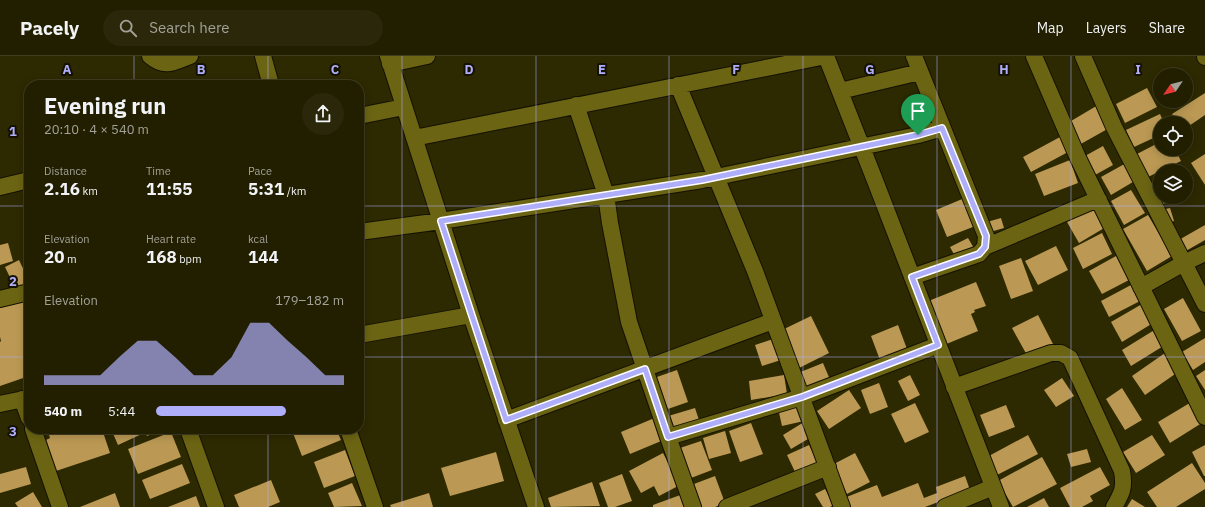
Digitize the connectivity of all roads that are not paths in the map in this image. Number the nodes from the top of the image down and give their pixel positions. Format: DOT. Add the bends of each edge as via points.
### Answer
graph roads {
  1 [pos="150,56"];
  2 [pos="190,56"];
  3 [pos="263,56"];
  4 [pos="427,56"];
  5 [pos="826,56"];
  6 [pos="914,56"];
  7 [pos="1034,56"];
  8 [pos="1083,56"];
  9 [pos="389,60"];
  10 [pos="920,72"];
  11 [pos="270,80"];
  12 [pos="678,85"];
  13 [pos="840,91"];
  14 [pos="576,105"];
  15 [pos="404,107"];
  16 [pos="364,115"];
  17 [pos="942,128"];
  18 [pos="414,138"];
  19 [pos="862,146"];
  20 [pos="716,177"];
  21 [pos="24,181"];
  22 [pos="0,187"];
  23 [pos="606,195"];
  24 [pos="1099,200"];
  25 [pos="441,221"];
  26 [pos="364,231"];
  27 [pos="985,247"];
  28 [pos="1205,253"];
  29 [pos="1184,263"];
  30 [pos="912,277"];
  31 [pos="1141,287"];
  32 [pos="24,293"];
  33 [pos="0,299"];
  34 [pos="1205,304"];
  35 [pos="471,315"];
  36 [pos="773,321"];
  37 [pos="364,334"];
  38 [pos="938,345"];
  39 [pos="645,369"];
  40 [pos="954,387"];
  41 [pos="802,397"];
  42 [pos="24,399"];
  43 [pos="0,404"];
  44 [pos="1205,417"];
  45 [pos="506,420"];
  46 [pos="35,434"];
  47 [pos="190,434"];
  48 [pos="350,434"];
  49 [pos="668,437"];
  50 [pos="828,467"];
  51 [pos="993,487"];
  52 [pos="60,507"];
  53 [pos="216,507"];
  54 [pos="375,507"];
  55 [pos="536,507"];
  56 [pos="693,507"];
  57 [pos="727,507"];
  58 [pos="842,507"];
  59 [pos="945,507"];
  60 [pos="1001,507"];
  61 [pos="1114,507"];
  1 -- 2 [label="street" via="168,64"];
  3 -- 11 [label="street"];
  4 -- 9 [label="street"];
  5 -- 12 [label="street"];
  5 -- 13 [label="street"];
  6 -- 10 [label="street"];
  7 -- 24 [label="street"];
  8 -- 29 [label="street" via="1114,127"];
  9 -- 15 [label="street"];
  10 -- 13 [label="street"];
  10 -- 17 [label="street"];
  12 -- 14 [label="street"];
  12 -- 20 [label="street"];
  13 -- 19 [label="street"];
  14 -- 18 [label="street"];
  14 -- 23 [label="street"];
  15 -- 16 [label="street"];
  15 -- 18 [label="street"];
  17 -- 19 [label="street"];
  17 -- 27 [label="street" via="986,236"];
  18 -- 25 [label="street"];
  19 -- 20 [label="street"];
  19 -- 30 [label="street"];
  20 -- 23 [label="street"];
  20 -- 36 [label="street"];
  21 -- 22 [label="street"];
  23 -- 25 [label="street"];
  23 -- 39 [label="street" via="629,322"];
  24 -- 27 [label="street"];
  24 -- 31 [label="street"];
  25 -- 26 [label="street"];
  25 -- 35 [label="street"];
  27 -- 30 [label="street" via="979,254"];
  28 -- 29 [label="street"];
  29 -- 31 [label="street"];
  29 -- 34 [label="street"];
  30 -- 38 [label="street"];
  31 -- 44 [label="street"];
  32 -- 33 [label="street"];
  35 -- 37 [label="street"];
  35 -- 45 [label="street"];
  36 -- 39 [label="street"];
  36 -- 41 [label="street"];
  38 -- 40 [label="street"];
  38 -- 41 [label="street"];
  39 -- 45 [label="street"];
  39 -- 49 [label="street"];
  40 -- 51 [label="street"];
  40 -- 61 [label="street" via="1051,353 1061,353 1070,358 1122,471 1123,492"];
  41 -- 49 [label="street"];
  41 -- 50 [label="street"];
  42 -- 43 [label="street"];
  45 -- 55 [label="street"];
  46 -- 52 [label="street"];
  47 -- 53 [label="street"];
  48 -- 54 [label="street"];
  49 -- 56 [label="street"];
  50 -- 57 [label="street"];
  50 -- 58 [label="street"];
  51 -- 59 [label="street"];
  51 -- 60 [label="street"];
}
